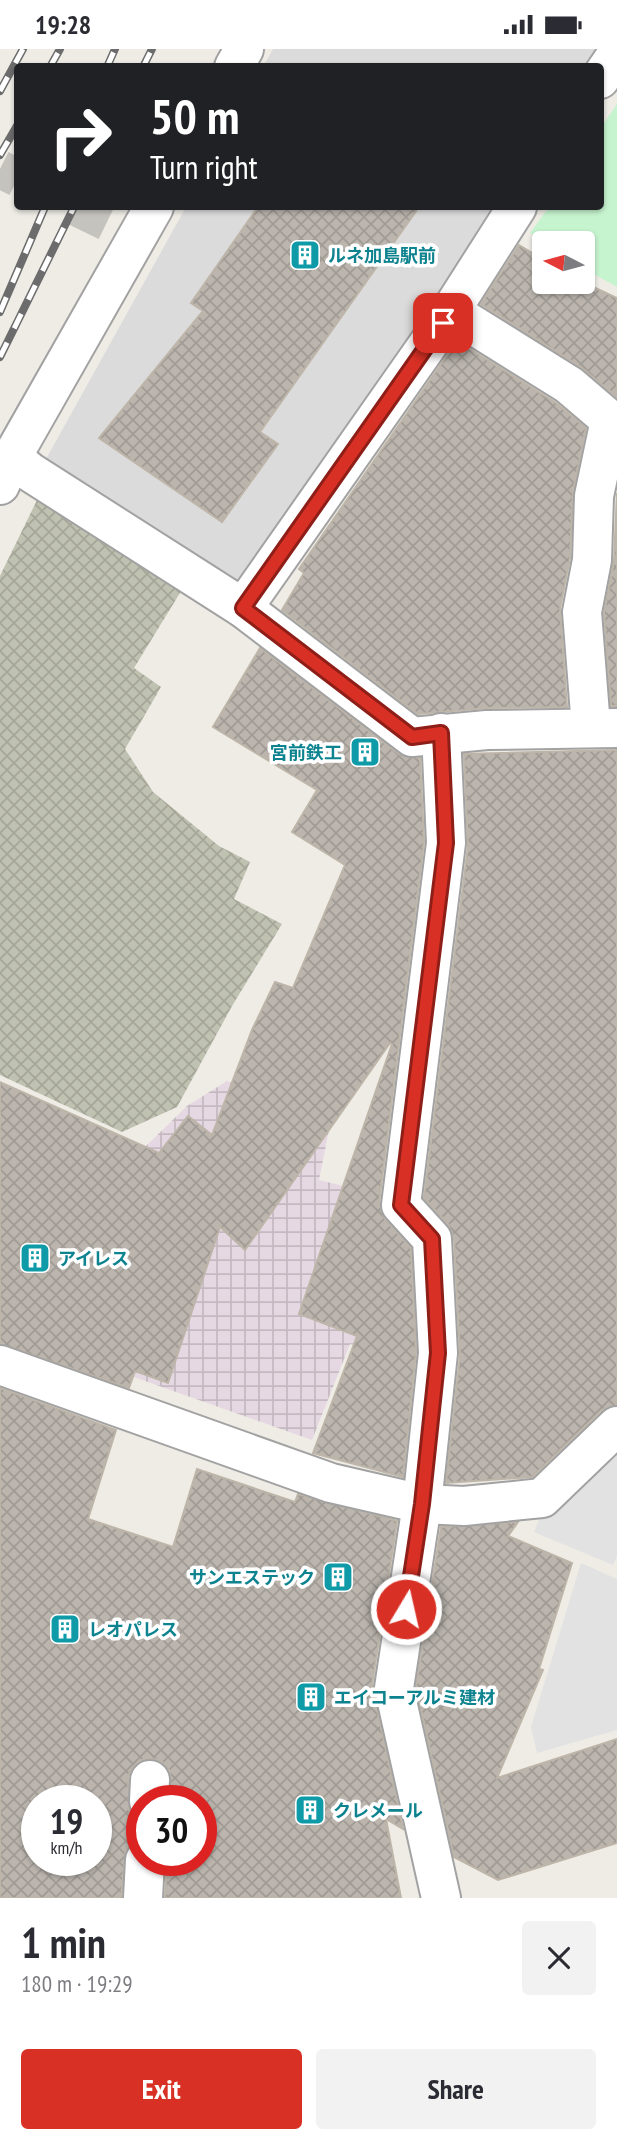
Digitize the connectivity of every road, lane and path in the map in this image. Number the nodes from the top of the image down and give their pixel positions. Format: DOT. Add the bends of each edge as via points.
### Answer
graph roads {
  1 [pos="617,54"];
  2 [pos="604,73"];
  3 [pos="152,210"];
  4 [pos="515,210"];
  5 [pos="449,310"];
  6 [pos="6,471"];
  7 [pos="243,608"];
  8 [pos="604,727"];
  9 [pos="441,733"];
  10 [pos="0,1365"];
  11 [pos="617,1426"];
  12 [pos="422,1504"];
  13 [pos="144,1876"];
  14 [pos="143,1898"];
  15 [pos="441,1898"];
  1 -- 2 [label="street"];
  3 -- 6 [label="street"];
  4 -- 5 [label="street"];
  5 -- 7 [label="street"];
  5 -- 8 [label="street" via="569,385 610,420 594,496 592,560 582,612"];
  6 -- 7 [label="street" via="30,472"];
  7 -- 9 [label="street" via="412,737"];
  8 -- 9 [label="street"];
  9 -- 12 [label="street" via="446,843 401,1205 432,1239 438,1353"];
  10 -- 12 [label="street" via="331,1483"];
  11 -- 12 [label="street" via="542,1499 464,1506"];
  12 -- 15 [label="street" via="394,1688"];
  13 -- 14 [label="street"];
}
